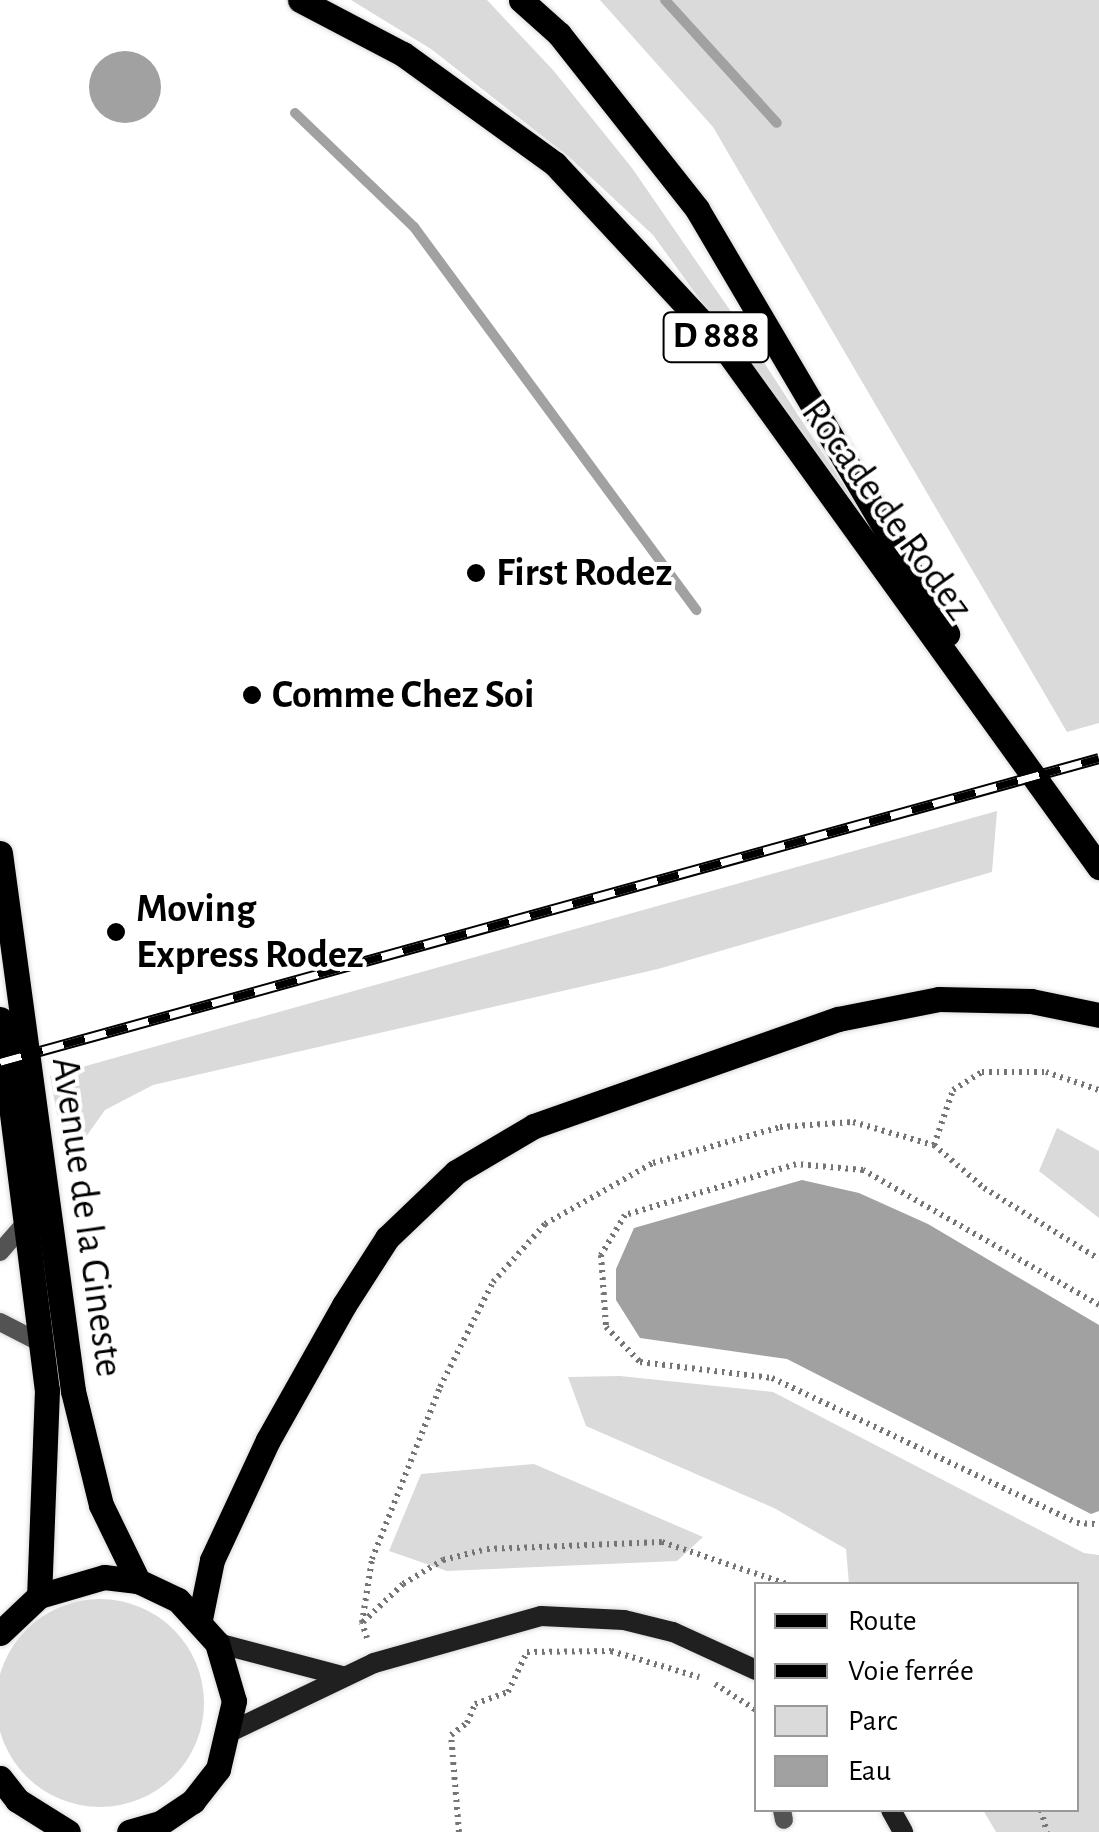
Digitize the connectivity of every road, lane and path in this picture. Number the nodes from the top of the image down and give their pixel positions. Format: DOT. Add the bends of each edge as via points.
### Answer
graph roads {
  1 [pos="300,0"];
  2 [pos="521,0"];
  3 [pos="1031,776"];
  4 [pos="0,853"];
  5 [pos="1099,868"];
  6 [pos="1099,1015"];
  7 [pos="0,1019"];
  8 [pos="1099,1090"];
  9 [pos="934,1146"];
  10 [pos="28,1221"];
  11 [pos="0,1252"];
  12 [pos="1099,1258"];
  13 [pos="1099,1305"];
  14 [pos="0,1322"];
  15 [pos="42,1343"];
  16 [pos="1099,1524"];
  17 [pos="138,1581"];
  18 [pos="781,1582"];
  19 [pos="39,1596"];
  20 [pos="200,1618"];
  21 [pos="362,1623"];
  22 [pos="0,1633"];
  23 [pos="217,1643"];
  24 [pos="374,1664"];
  25 [pos="754,1669"];
  26 [pos="342,1676"];
  27 [pos="754,1709"];
  28 [pos="232,1731"];
  29 [pos="0,1778"];
  30 [pos="159,1828"];
  31 [pos="68,1832"];
  32 [pos="130,1832"];
  33 [pos="460,1832"];
  1 -- 3 [label="main road, Rocade de Rodez / D 888" via="403,54 556,164 722,344"];
  2 -- 3 [label="main road, Rocade de Rodez / D 888" via="559,34 697,209"];
  3 -- 5 [label="main road, Rocade de Rodez / D 888"];
  4 -- 17 [label="main road, Avenue de la Gineste" via="73,1391 101,1505"];
  6 -- 20 [label="main road" via="1032,1000 939,999 838,1018 534,1126 456,1172 388,1238 344,1306 268,1440 212,1560"];
  7 -- 10 [label="main road, Avenue de la Gineste"];
  8 -- 9 [label="path" via="1046,1072 982,1072 953,1090"];
  9 -- 12 [label="path" via="984,1188"];
  9 -- 21 [label="path" via="853,1122 780,1128 653,1163 545,1224 493,1282 440,1388 372,1559"];
  10 -- 11 [label="lane"];
  10 -- 15 [label="main road, Avenue de la Gineste"];
  13 -- 16 [label="path" via="863,1170 796,1164 626,1215 601,1255 606,1326 640,1362 772,1378 1077,1522"];
  14 -- 15 [label="lane"];
  15 -- 19 [label="main road, Avenue de la Gineste" via="46,1479"];
  17 -- 19 [label="main road" via="70,1582"];
  17 -- 20 [label="main road"];
  18 -- 21 [label="path" via="662,1542 487,1550 443,1560 403,1584"];
  19 -- 22 [label="main road"];
  20 -- 23 [label="main road"];
  21 -- 24 [label="path"];
  23 -- 26 [label="main road"];
  23 -- 28 [label="main road" via="229,1671"];
  24 -- 25 [label="main road" via="542,1616 624,1620 673,1632"];
  24 -- 26 [label="main road"];
  26 -- 28 [label="main road"];
  27 -- 33 [label="path" via="710,1681 611,1651 527,1652 508,1692 475,1704 452,1735"];
  28 -- 30 [label="main road" via="210,1780"];
  29 -- 31 [label="main road" via="17,1800"];
  30 -- 32 [label="main road"];
}
